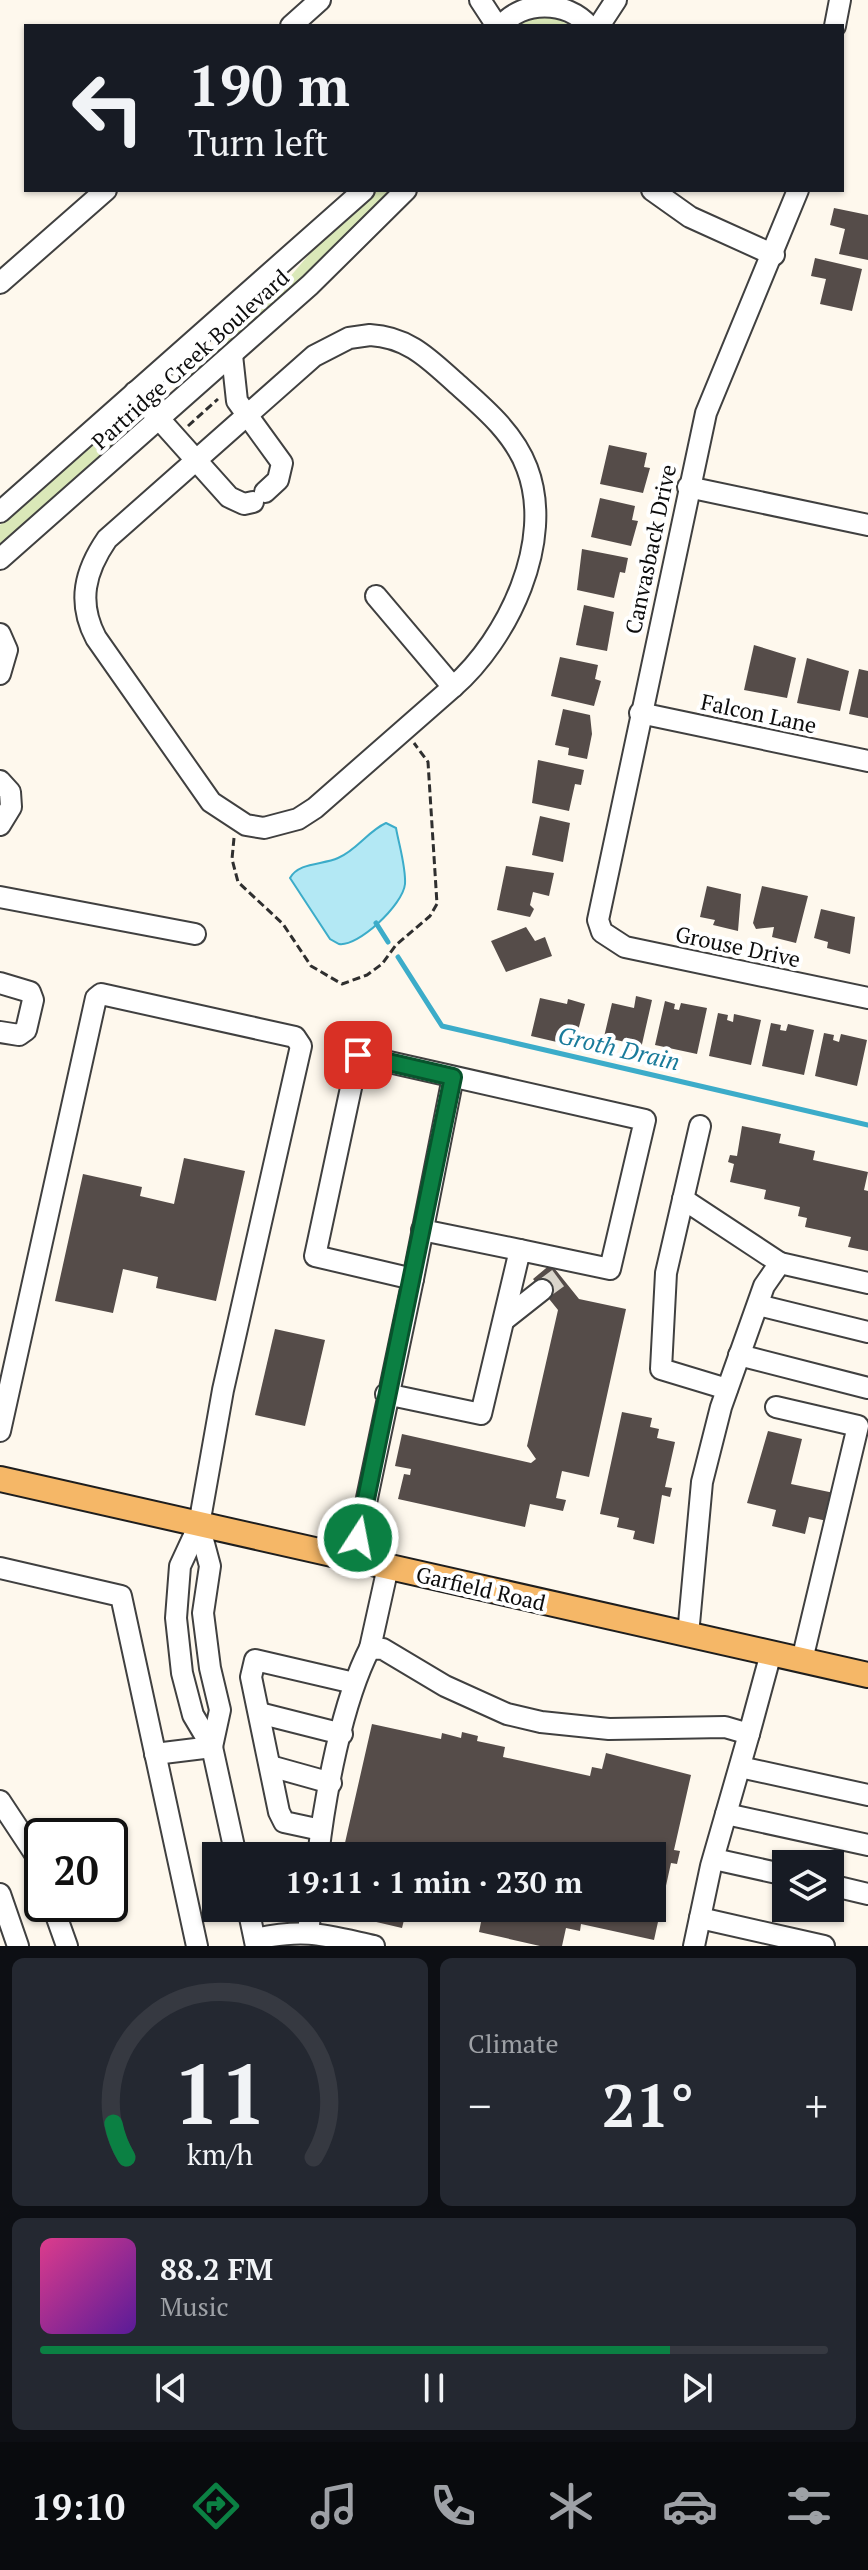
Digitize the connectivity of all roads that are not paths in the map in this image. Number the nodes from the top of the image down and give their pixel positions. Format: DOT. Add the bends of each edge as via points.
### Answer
graph roads {
  1 [pos="320,0"];
  2 [pos="480,0"];
  3 [pos="616,0"];
  4 [pos="840,0"];
  5 [pos="522,2"];
  6 [pos="571,3"];
  7 [pos="293,24"];
  8 [pos="498,24"];
  9 [pos="501,24"];
  10 [pos="587,24"];
  11 [pos="600,24"];
  12 [pos="835,24"];
  13 [pos="104,192"];
  14 [pos="362,192"];
  15 [pos="404,192"];
  16 [pos="655,192"];
  17 [pos="797,192"];
  18 [pos="774,255"];
  19 [pos="0,283"];
  20 [pos="232,355"];
  21 [pos="135,392"];
  22 [pos="246,418"];
  23 [pos="159,419"];
  24 [pos="198,462"];
  25 [pos="688,487"];
  26 [pos="0,512"];
  27 [pos="868,525"];
  28 [pos="0,559"];
  29 [pos="376,596"];
  30 [pos="0,634"];
  31 [pos="0,674"];
  32 [pos="453,687"];
  33 [pos="640,713"];
  34 [pos="868,761"];
  35 [pos="0,781"];
  36 [pos="0,825"];
  37 [pos="0,897"];
  38 [pos="602,932"];
  39 [pos="195,934"];
  40 [pos="0,983"];
  41 [pos="868,998"];
  42 [pos="0,1032"];
  43 [pos="453,1077"];
  44 [pos="700,1126"];
  45 [pos="683,1199"];
  46 [pos="422,1230"];
  47 [pos="520,1250"];
  48 [pos="780,1263"];
  49 [pos="413,1279"];
  50 [pos="868,1283"];
  51 [pos="542,1290"];
  52 [pos="758,1305"];
  53 [pos="504,1320"];
  54 [pos="868,1332"];
  55 [pos="739,1355"];
  56 [pos="868,1388"];
  57 [pos="727,1389"];
  58 [pos="386,1394"];
  59 [pos="776,1407"];
  60 [pos="0,1431"];
  61 [pos="0,1479"];
  62 [pos="199,1525"];
  63 [pos="354,1560"];
  64 [pos="388,1567"];
  65 [pos="0,1568"];
  66 [pos="688,1635"];
  67 [pos="370,1648"];
  68 [pos="771,1653"];
  69 [pos="802,1660"];
  70 [pos="868,1675"];
  71 [pos="354,1683"];
  72 [pos="259,1713"];
  73 [pos="342,1734"];
  74 [pos="749,1734"];
  75 [pos="212,1747"];
  76 [pos="155,1754"];
  77 [pos="270,1766"];
  78 [pos="740,1767"];
  79 [pos="331,1783"];
  80 [pos="868,1795"];
  81 [pos="0,1801"];
  82 [pos="726,1814"];
  83 [pos="321,1830"];
  84 [pos="24,1837"];
  85 [pos="233,1842"];
  86 [pos="320,1842"];
  87 [pos="868,1845"];
  88 [pos="714,1859"];
  89 [pos="772,1872"];
  90 [pos="844,1888"];
  91 [pos="0,1894"];
  92 [pos="868,1894"];
  93 [pos="700,1918"];
  94 [pos="58,1922"];
  95 [pos="251,1922"];
  96 [pos="309,1922"];
  97 [pos="308,1932"];
  98 [pos="255,1943"];
  99 [pos="344,1943"];
  100 [pos="18,1946"];
  101 [pos="67,1946"];
  102 [pos="197,1946"];
  103 [pos="374,1946"];
  104 [pos="694,1946"];
  105 [pos="824,1946"];
  1 -- 7 [label="street"];
  2 -- 8 [label="street"];
  3 -- 11 [label="street"];
  4 -- 12 [label="street"];
  5 -- 6 [label="street"];
  5 -- 9 [label="street"];
  6 -- 10 [label="street"];
  13 -- 19 [label="street"];
  14 -- 21 [label="street, Partridge Creek Boulevard"];
  15 -- 20 [label="street, Partridge Creek Boulevard"];
  16 -- 18 [label="street" via="690,217"];
  17 -- 18 [label="street, Canvasback Drive"];
  18 -- 25 [label="street, Canvasback Drive" via="716,384"];
  20 -- 22 [label="street" via="237,401"];
  20 -- 23 [label="street, Partridge Creek Boulevard"];
  21 -- 23 [label="street"];
  21 -- 26 [label="street, Partridge Creek Boulevard"];
  22 -- 24 [label="street"];
  22 -- 24 [label="street" via="282,463 278,480 244,504 229,497"];
  22 -- 32 [label="street" via="332,345 349,338 388,336 421,352 507,433 528,469 532,490 533,525 523,582 504,628"];
  23 -- 24 [label="street"];
  23 -- 28 [label="street, Partridge Creek Boulevard"];
  24 -- 32 [label="street" via="107,539 89,569 85,607 96,638 211,802 246,825 264,828 298,819"];
  25 -- 27 [label="street"];
  25 -- 33 [label="street, Canvasback Drive"];
  29 -- 32 [label="street"];
  30 -- 31 [label="street" via="7,650"];
  33 -- 34 [label="street, Falcon Lane"];
  33 -- 38 [label="street, Canvasback Drive" via="599,904"];
  35 -- 36 [label="street" via="10,792 11,807"];
  37 -- 39 [label="street"];
  38 -- 41 [label="street, Grouse Drive" via="625,947"];
  40 -- 42 [label="street" via="30,992 33,1000 26,1030 19,1035"];
  43 -- 46 [label="street"];
  43 -- 47 [label="street" via="645,1120 610,1269 562,1268"];
  43 -- 49 [label="street" via="358,1055 315,1256"];
  44 -- 45 [label="street"];
  45 -- 48 [label="street"];
  45 -- 57 [label="street" via="666,1273 661,1369"];
  46 -- 47 [label="street"];
  46 -- 49 [label="street"];
  47 -- 53 [label="street"];
  48 -- 50 [label="street"];
  48 -- 52 [label="street"];
  49 -- 58 [label="street"];
  51 -- 53 [label="street"];
  52 -- 54 [label="street"];
  52 -- 55 [label="street"];
  53 -- 58 [label="street" via="481,1414"];
  55 -- 56 [label="street"];
  55 -- 57 [label="street"];
  57 -- 66 [label="street" via="702,1482"];
  58 -- 63 [label="street"];
  59 -- 69 [label="street" via="858,1426"];
  60 -- 62 [label="street" via="96,998 101,994 295,1037 301,1046 228,1366"];
  61 -- 62 [label="main road, Garfield Road"];
  62 -- 63 [label="main road, Garfield Road"];
  62 -- 75 [label="street" via="210,1566 203,1613 220,1710"];
  62 -- 75 [label="street" via="180,1566 176,1618 193,1715"];
  63 -- 64 [label="main road, Garfield Road"];
  64 -- 66 [label="main road, Garfield Road"];
  64 -- 67 [label="street"];
  65 -- 76 [label="street" via="121,1596"];
  66 -- 68 [label="main road, Garfield Road"];
  67 -- 71 [label="street"];
  67 -- 74 [label="street" via="383,1649 507,1714 541,1722 609,1729 725,1727"];
  68 -- 69 [label="main road, Garfield Road"];
  68 -- 74 [label="street"];
  69 -- 70 [label="main road, Garfield Road"];
  71 -- 72 [label="street" via="255,1660 251,1677"];
  71 -- 73 [label="street"];
  72 -- 73 [label="street"];
  72 -- 77 [label="street"];
  73 -- 79 [label="street"];
  74 -- 78 [label="street"];
  75 -- 76 [label="street"];
  75 -- 85 [label="street"];
  76 -- 102 [label="street"];
  77 -- 79 [label="street"];
  77 -- 83 [label="street" via="284,1822"];
  78 -- 80 [label="street"];
  78 -- 82 [label="street"];
  79 -- 83 [label="street"];
  81 -- 84 [label="street"];
  82 -- 87 [label="street"];
  82 -- 88 [label="street"];
  83 -- 86 [label="street"];
  88 -- 89 [label="street"];
  88 -- 93 [label="street"];
  90 -- 92 [label="street"];
  91 -- 100 [label="street"];
  93 -- 104 [label="street"];
  93 -- 105 [label="street"];
  94 -- 101 [label="street"];
  95 -- 98 [label="street"];
  96 -- 97 [label="street"];
  97 -- 98 [label="street" via="291,1931"];
  97 -- 99 [label="street"];
  99 -- 103 [label="street"];
}
